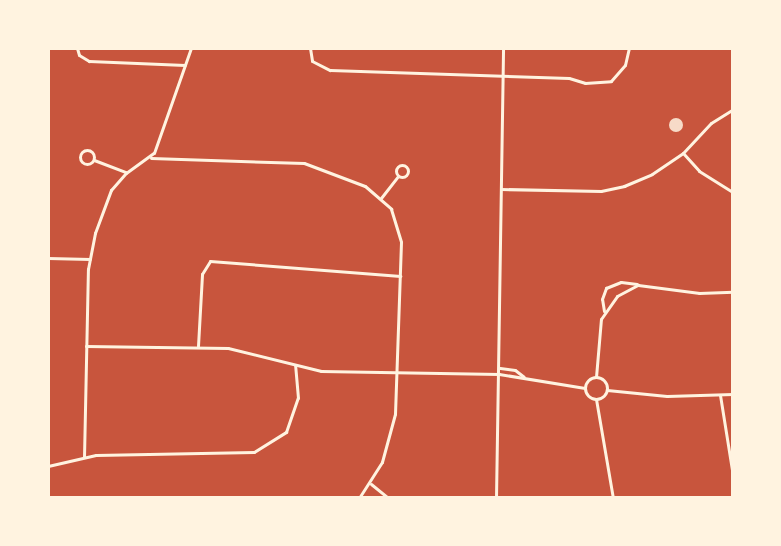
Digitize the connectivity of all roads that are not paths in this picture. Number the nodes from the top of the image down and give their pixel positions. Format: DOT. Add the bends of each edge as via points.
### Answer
graph roads {
  1 [pos="77,48"];
  2 [pos="192,48"];
  3 [pos="310,48"];
  4 [pos="503,48"];
  5 [pos="629,48"];
  6 [pos="185,65"];
  7 [pos="503,76"];
  8 [pos="733,109"];
  9 [pos="683,153"];
  10 [pos="151,158"];
  11 [pos="94,160"];
  12 [pos="126,172"];
  13 [pos="398,176"];
  14 [pos="501,189"];
  15 [pos="733,192"];
  16 [pos="381,198"];
  17 [pos="48,258"];
  18 [pos="90,259"];
  19 [pos="400,276"];
  20 [pos="638,285"];
  21 [pos="733,292"];
  22 [pos="604,312"];
  23 [pos="86,346"];
  24 [pos="198,346"];
  25 [pos="295,365"];
  26 [pos="500,368"];
  27 [pos="499,374"];
  28 [pos="397,376"];
  29 [pos="596,377"];
  30 [pos="526,378"];
  31 [pos="585,388"];
  32 [pos="607,390"];
  33 [pos="720,394"];
  34 [pos="733,394"];
  35 [pos="596,399"];
  36 [pos="84,457"];
  37 [pos="48,466"];
  38 [pos="733,476"];
  39 [pos="371,484"];
  40 [pos="359,498"];
  41 [pos="388,498"];
  42 [pos="395,498"];
  43 [pos="400,498"];
  44 [pos="496,498"];
  45 [pos="613,498"];
  1 -- 6 [label="street" via="79,55 89,61"];
  2 -- 6 [label="street"];
  3 -- 7 [label="street" via="312,61 330,69"];
  4 -- 7 [label="street"];
  5 -- 7 [label="street" via="619,74 602,83"];
  6 -- 10 [label="street"];
  7 -- 14 [label="street"];
  8 -- 9 [label="street" via="711,123"];
  9 -- 14 [label="street" via="652,174 614,189"];
  9 -- 15 [label="street" via="699,171"];
  10 -- 12 [label="street"];
  10 -- 16 [label="street" via="304,163 337,173"];
  11 -- 11 [label="street" via="84,164 80,154 89,150"];
  11 -- 12 [label="street"];
  12 -- 18 [label="street" via="111,190 94,233"];
  13 -- 13 [label="street" via="396,168 405,165 407,174"];
  13 -- 16 [label="street"];
  14 -- 26 [label="street"];
  16 -- 19 [label="street" via="400,230"];
  17 -- 18 [label="street"];
  18 -- 23 [label="street"];
  19 -- 24 [label="street" via="210,261 202,274"];
  19 -- 28 [label="street"];
  20 -- 21 [label="street" via="699,293"];
  20 -- 22 [label="street" via="615,297"];
  20 -- 22 [label="street" via="621,282 606,288 602,299"];
  22 -- 29 [label="street"];
  23 -- 24 [label="street"];
  23 -- 36 [label="street"];
  24 -- 25 [label="street" via="228,348"];
  25 -- 28 [label="street" via="321,372"];
  25 -- 36 [label="street" via="298,398 286,432 254,452"];
  26 -- 27 [label="street"];
  26 -- 30 [label="street" via="515,370"];
  27 -- 28 [label="street"];
  27 -- 30 [label="street"];
  27 -- 44 [label="street"];
  28 -- 39 [label="street" via="391,438"];
  29 -- 31 [label="street"];
  29 -- 32 [label="street" via="603,380"];
  30 -- 31 [label="street"];
  31 -- 35 [label="street" via="587,395"];
  32 -- 33 [label="street" via="667,396"];
  32 -- 35 [label="street"];
  33 -- 34 [label="street"];
  33 -- 38 [label="street"];
  35 -- 45 [label="street"];
  36 -- 37 [label="street"];
  39 -- 40 [label="street"];
  39 -- 41 [label="street"];
  42 -- 43 [label="street"];
}
